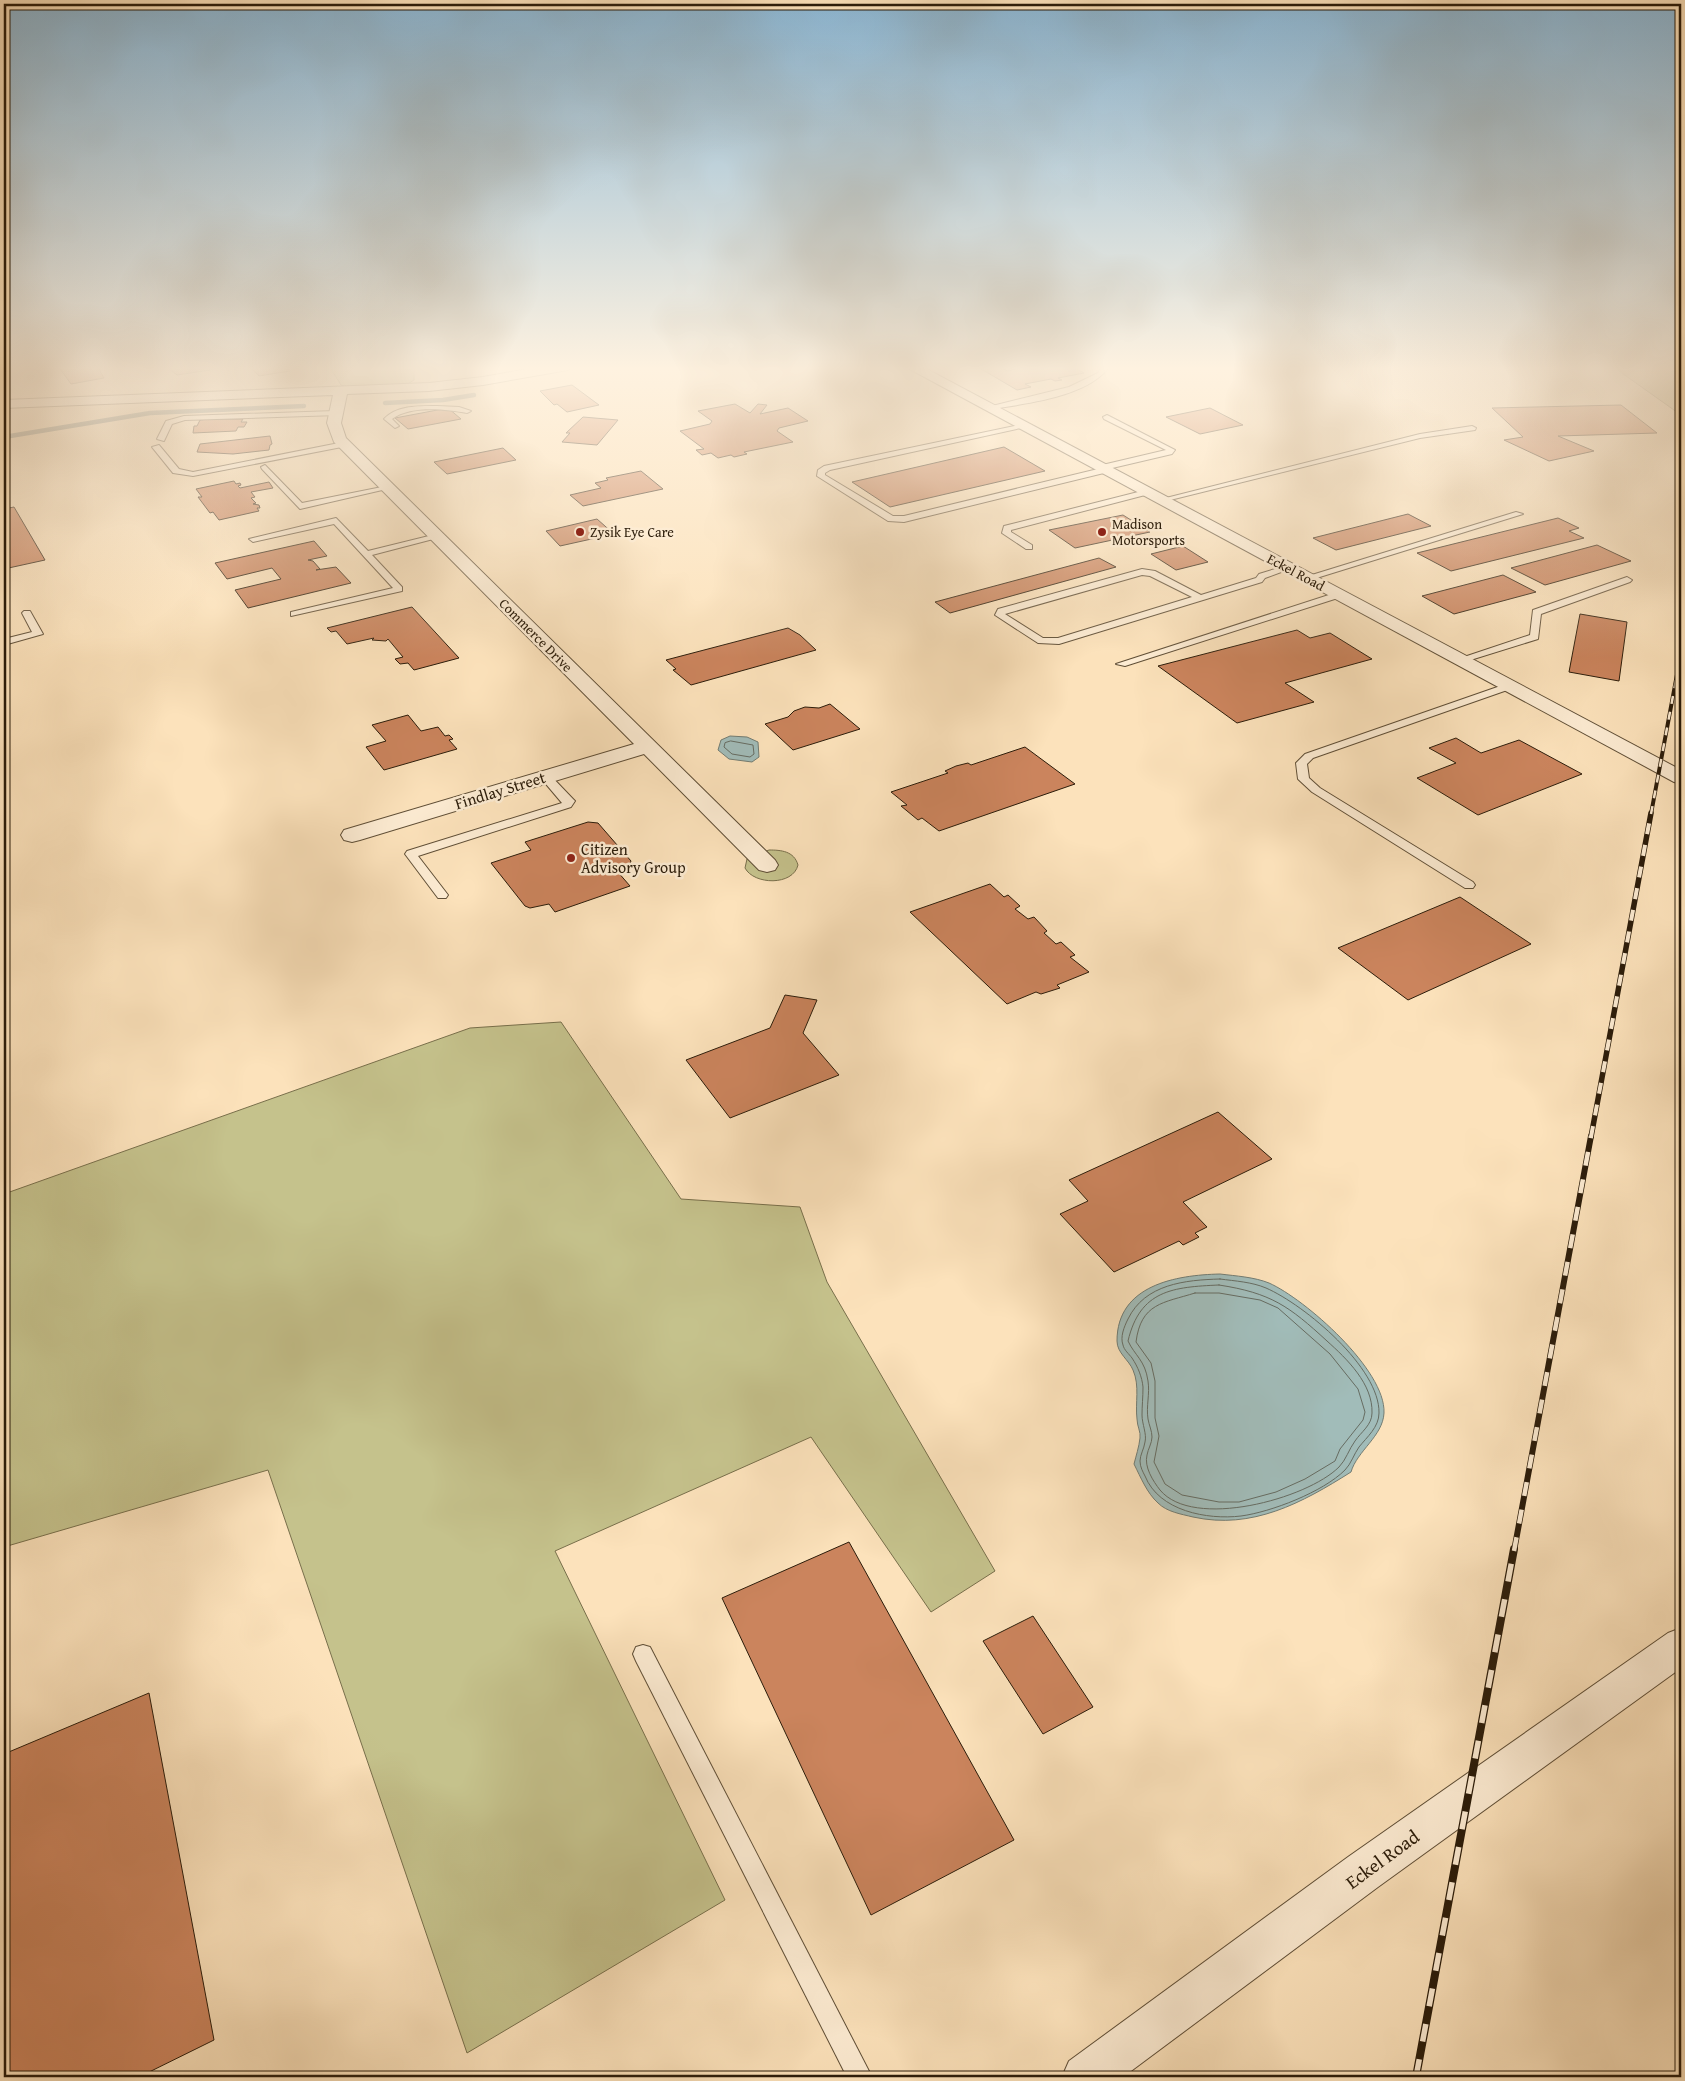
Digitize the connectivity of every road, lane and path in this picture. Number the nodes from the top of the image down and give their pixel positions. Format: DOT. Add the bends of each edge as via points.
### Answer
graph roads {
  1 [pos="171,463"];
  2 [pos="248,463"];
  3 [pos="363,463"];
  4 [pos="850,463"];
  5 [pos="1092,463"];
  6 [pos="1126,463"];
  7 [pos="1311,463"];
  8 [pos="265,467"];
  9 [pos="1103,469"];
  10 [pos="387,488"];
  11 [pos="1146,492"];
  12 [pos="1162,500"];
  13 [pos="1518,514"];
  14 [pos="437,537"];
  15 [pos="253,539"];
  16 [pos="1029,548"];
  17 [pos="366,554"];
  18 [pos="1288,568"];
  19 [pos="1307,578"];
  20 [pos="1627,580"];
  21 [pos="1338,595"];
  22 [pos="1200,598"];
  23 [pos="27,613"];
  24 [pos="294,614"];
  25 [pos="4,642"];
  26 [pos="1460,660"];
  27 [pos="1121,664"];
  28 [pos="1509,686"];
  29 [pos="648,746"];
  30 [pos="546,776"];
  31 [pos="1681,778"];
  32 [pos="352,835"];
  33 [pos="767,865"];
  34 [pos="1469,885"];
  35 [pos="442,895"];
  36 [pos="1681,1646"];
  37 [pos="643,1654"];
  38 [pos="860,2077"];
  39 [pos="1085,2077"];
  1 -- 2 [label="lane" via="176,471 193,474"];
  3 -- 10 [label="street, Commerce Drive"];
  4 -- 9 [label="lane" via="827,468 821,476 891,519 904,519"];
  5 -- 9 [label="street, Eckel Road"];
  6 -- 9 [label="lane"];
  7 -- 12 [label="lane"];
  8 -- 10 [label="lane" via="300,506"];
  9 -- 11 [label="street, Eckel Road"];
  10 -- 14 [label="street, Commerce Drive"];
  11 -- 12 [label="street, Eckel Road"];
  11 -- 16 [label="lane" via="1007,528 1006,533"];
  12 -- 18 [label="street, Eckel Road"];
  13 -- 19 [label="lane"];
  14 -- 17 [label="lane"];
  14 -- 29 [label="street, Commerce Drive"];
  15 -- 17 [label="lane" via="336,521"];
  17 -- 24 [label="lane" via="399,589"];
  18 -- 19 [label="street, Eckel Road"];
  18 -- 22 [label="lane"];
  19 -- 21 [label="street, Eckel Road"];
  20 -- 26 [label="lane" via="1536,612 1535,636"];
  21 -- 26 [label="street, Eckel Road"];
  21 -- 27 [label="lane"];
  22 -- 22 [label="lane" via="1059,641 1041,641 1000,615 1000,611 1142,572 1152,573"];
  23 -- 25 [label="lane" via="38,634"];
  26 -- 28 [label="street, Eckel Road"];
  28 -- 31 [label="street, Eckel Road"];
  28 -- 34 [label="lane" via="1372,732 1309,756 1301,763 1304,778 1316,790"];
  29 -- 30 [label="street, Findlay Street"];
  29 -- 33 [label="street, Commerce Drive"];
  30 -- 32 [label="street, Findlay Street"];
  30 -- 35 [label="lane" via="569,802 567,805 411,854"];
  36 -- 39 [label="street, Eckel Road" via="1395,1849"];
  37 -- 38 [label="lane"];
}
